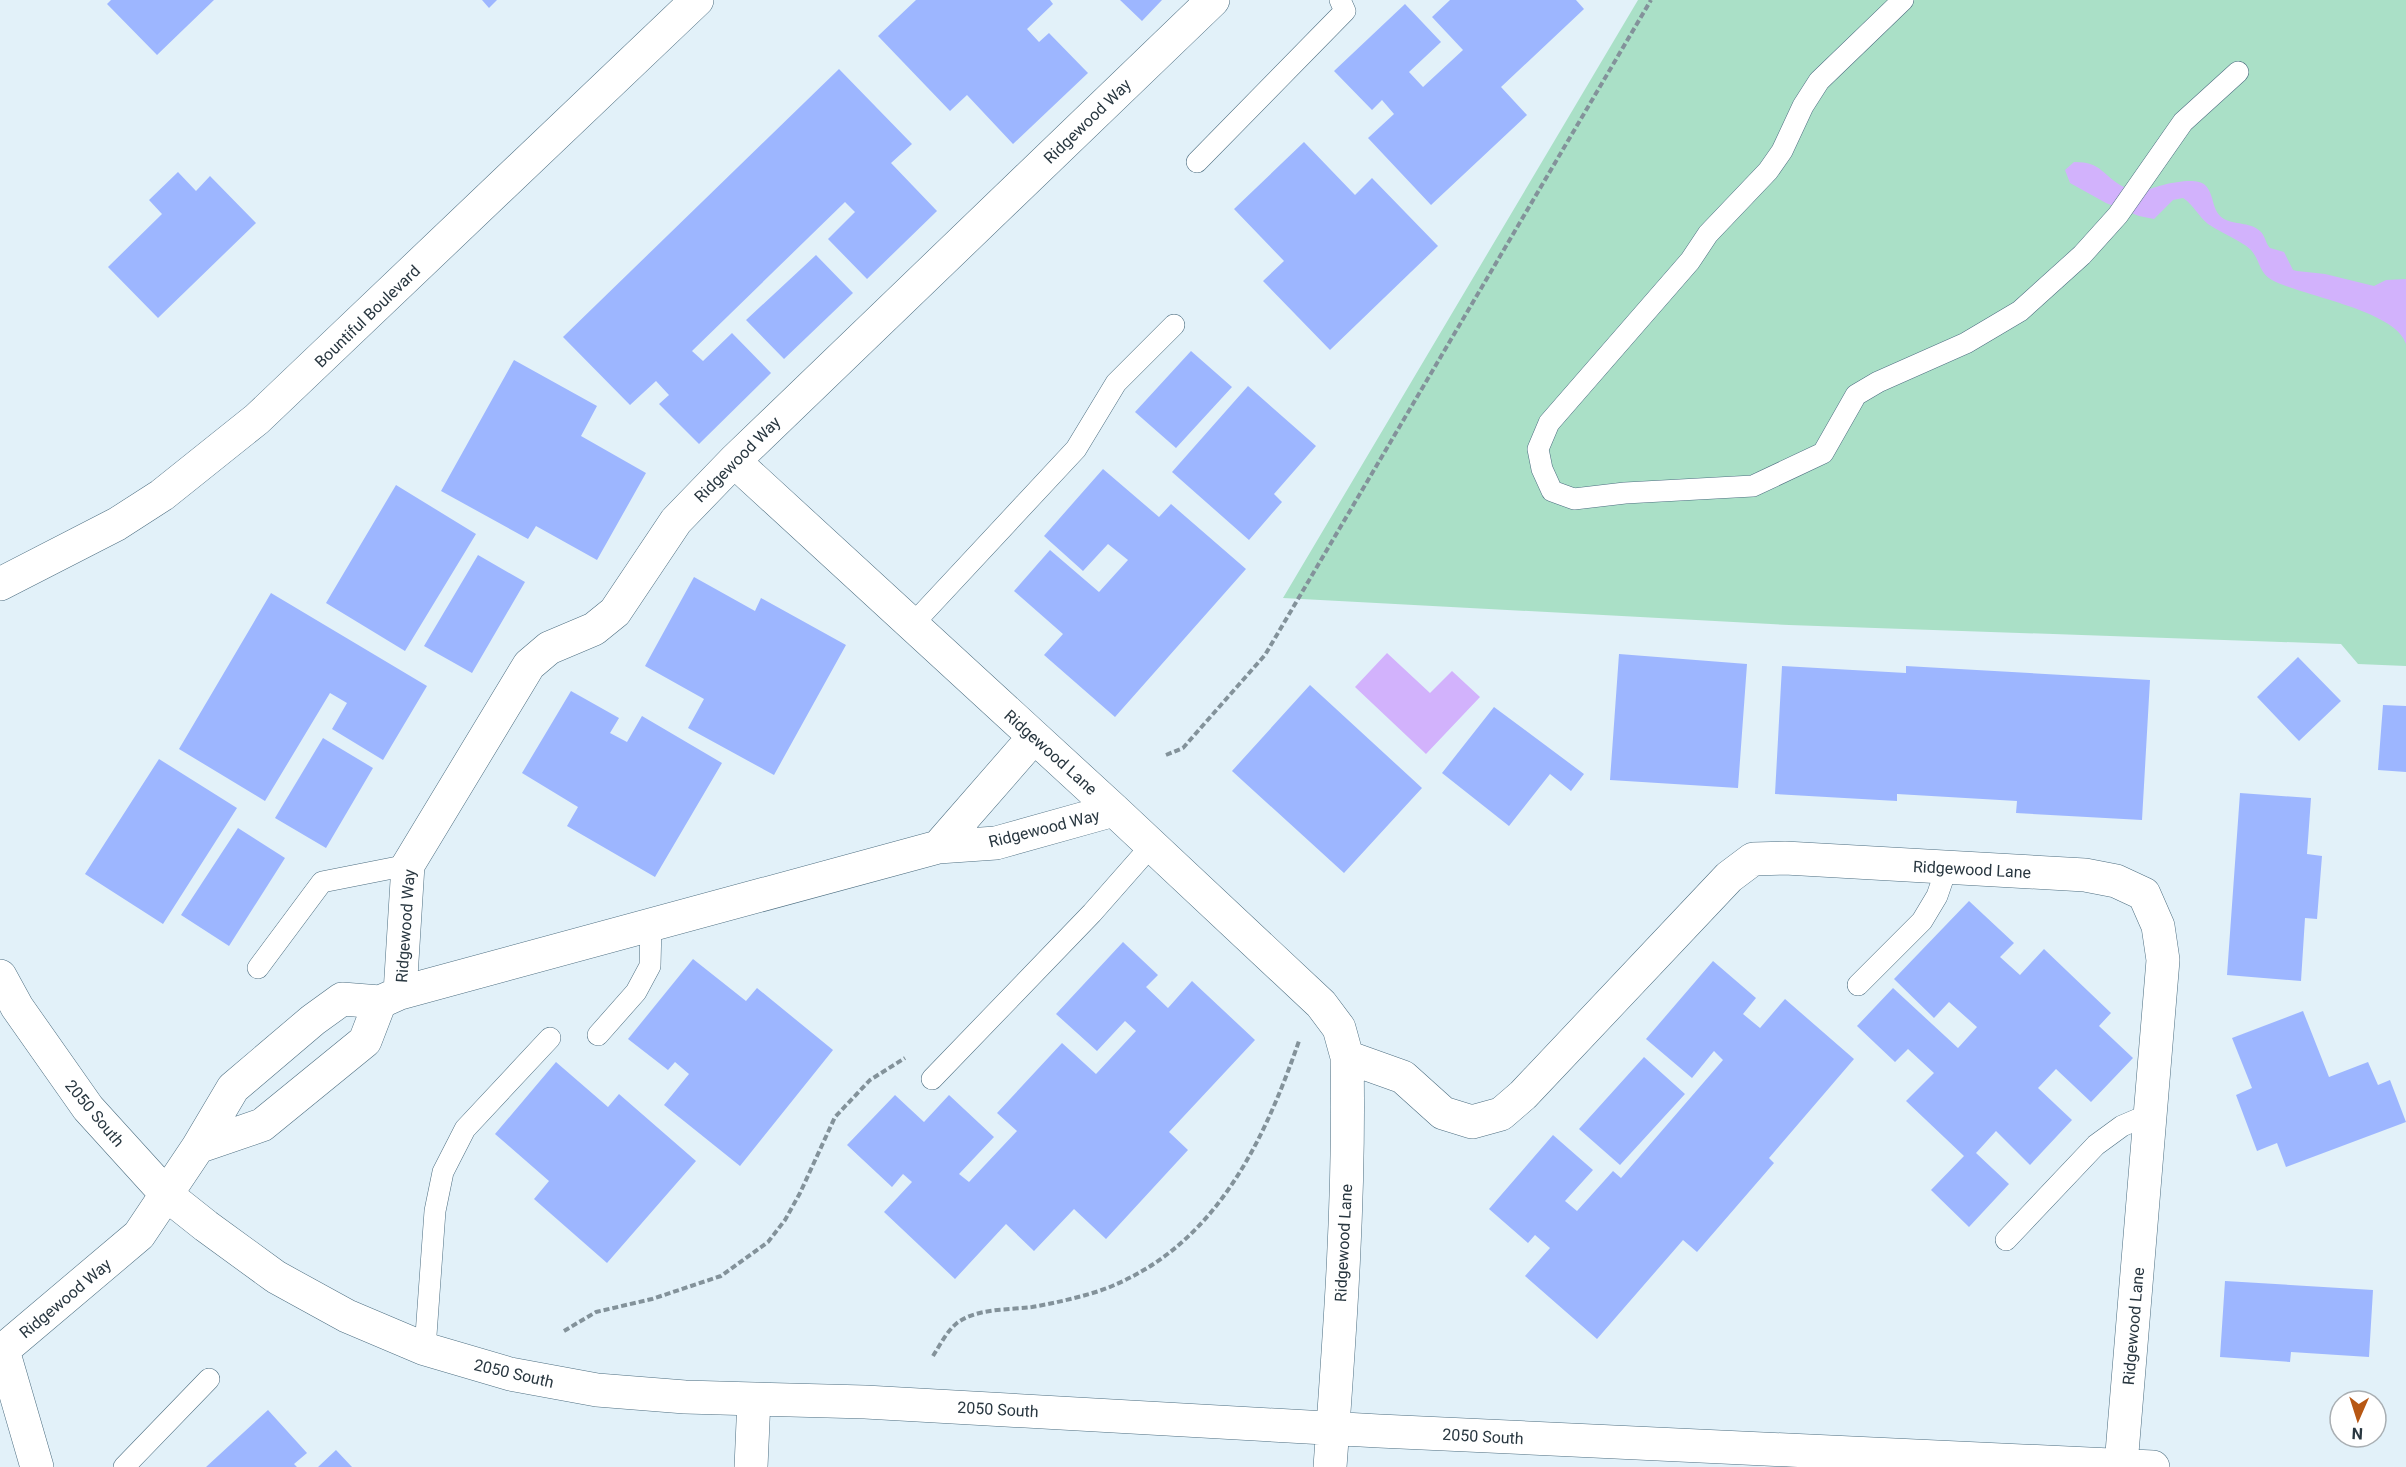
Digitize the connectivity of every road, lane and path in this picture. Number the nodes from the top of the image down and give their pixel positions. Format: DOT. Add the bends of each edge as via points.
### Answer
graph roads {
  1 [pos="697,0"];
  2 [pos="1213,0"];
  3 [pos="1340,0"];
  4 [pos="1651,0"];
  5 [pos="1903,0"];
  6 [pos="2238,72"];
  7 [pos="1197,162"];
  8 [pos="1174,325"];
  9 [pos="734,461"];
  10 [pos="0,584"];
  11 [pos="912,625"];
  12 [pos="1034,736"];
  13 [pos="1166,755"];
  14 [pos="1114,810"];
  15 [pos="1151,846"];
  16 [pos="938,847"];
  17 [pos="408,865"];
  18 [pos="1947,867"];
  19 [pos="651,926"];
  20 [pos="258,968"];
  21 [pos="0,976"];
  22 [pos="1858,985"];
  23 [pos="390,998"];
  24 [pos="1321,1004"];
  25 [pos="598,1035"];
  26 [pos="550,1038"];
  27 [pos="1347,1057"];
  28 [pos="952,1058"];
  29 [pos="932,1078"];
  30 [pos="2150,1114"];
  31 [pos="198,1148"];
  32 [pos="167,1195"];
  33 [pos="2006,1240"];
  34 [pos="564,1331"];
  35 [pos="425,1349"];
  36 [pos="1,1350"];
  37 [pos="933,1356"];
  38 [pos="209,1379"];
  39 [pos="754,1399"];
  40 [pos="1333,1428"];
  41 [pos="2103,1465"];
  42 [pos="37,1467"];
  43 [pos="124,1467"];
  44 [pos="751,1467"];
  45 [pos="1330,1467"];
  46 [pos="2153,1467"];
  1 -- 10 [label="street, Bountiful Boulevard" via="257,419 162,495 117,524"];
  2 -- 9 [label="street, Ridgewood Way"];
  3 -- 7 [label="lane" via="1346,11"];
  4 -- 13 [label="path" via="1265,655 1184,748"];
  5 -- 6 [label="lane" via="1819,81 1768,171 1708,234 1690,261 1549,423 1538,448 1552,491 1574,499 1753,486 1823,453 1856,395 1966,343 2020,311 2082,255 2118,215 2183,122"];
  8 -- 11 [label="lane" via="1116,384 1076,449"];
  9 -- 11 [label="street, Ridgewood Lane"];
  9 -- 17 [label="street, Ridgewood Way" via="676,521 615,612 594,629 549,648 530,665"];
  11 -- 12 [label="street, Ridgewood Lane"];
  12 -- 14 [label="street, Ridgewood Lane"];
  12 -- 16 [label="street"];
  14 -- 15 [label="street, Ridgewood Lane"];
  14 -- 16 [label="street, Ridgewood Way" via="996,843"];
  15 -- 24 [label="street, Ridgewood Lane"];
  15 -- 28 [label="lane"];
  16 -- 19 [label="street, Ridgewood Way"];
  17 -- 20 [label="lane" via="322,882"];
  17 -- 23 [label="street, Ridgewood Way"];
  18 -- 22 [label="lane" via="1937,896 1922,921"];
  18 -- 27 [label="street, Ridgewood Lane" via="1753,859 1728,877 1501,1114 1472,1122 1443,1113 1403,1077"];
  18 -- 30 [label="street, Ridgewood Lane" via="2085,875 2116,881 2144,894 2158,926 2163,960"];
  19 -- 23 [label="street, Ridgewood Way"];
  19 -- 25 [label="lane" via="650,966 636,992"];
  21 -- 32 [label="street, 2050 South" via="88,1108"];
  23 -- 31 [label="street, Ridgewood Way" via="365,1041 262,1125"];
  23 -- 31 [label="street, Ridgewood Way" via="342,999 313,1020 233,1088"];
  24 -- 27 [label="street, Ridgewood Lane" via="1340,1028"];
  24 -- 37 [label="path" via="1300,1038 1258,1142 1225,1195 1194,1232 1162,1259 1099,1291 975,1315 958,1323"];
  26 -- 35 [label="lane" via="465,1129 443,1172 435,1211"];
  27 -- 40 [label="street, Ridgewood Lane" via="1348,1116"];
  28 -- 29 [label="lane"];
  28 -- 34 [label="path" via="928,1048 870,1080 835,1117 785,1221 768,1242 743,1261 721,1276 691,1287 596,1312"];
  30 -- 33 [label="lane" via="2122,1126 2096,1145"];
  30 -- 41 [label="street, Ridgewood Lane"];
  31 -- 32 [label="street, Ridgewood Way"];
  32 -- 35 [label="street, 2050 South" via="276,1277 347,1316"];
  32 -- 36 [label="street, Ridgewood Way" via="139,1235"];
  35 -- 39 [label="street, 2050 South" via="510,1374 597,1390"];
  36 -- 42 [label="street, Ridgewood Way"];
  38 -- 43 [label="lane"];
  39 -- 40 [label="street, 2050 South"];
  39 -- 44 [label="street"];
  40 -- 41 [label="street, 2050 South"];
  40 -- 45 [label="street, Ridgewood Lane"];
  41 -- 46 [label="street, 2050 South"];
}
